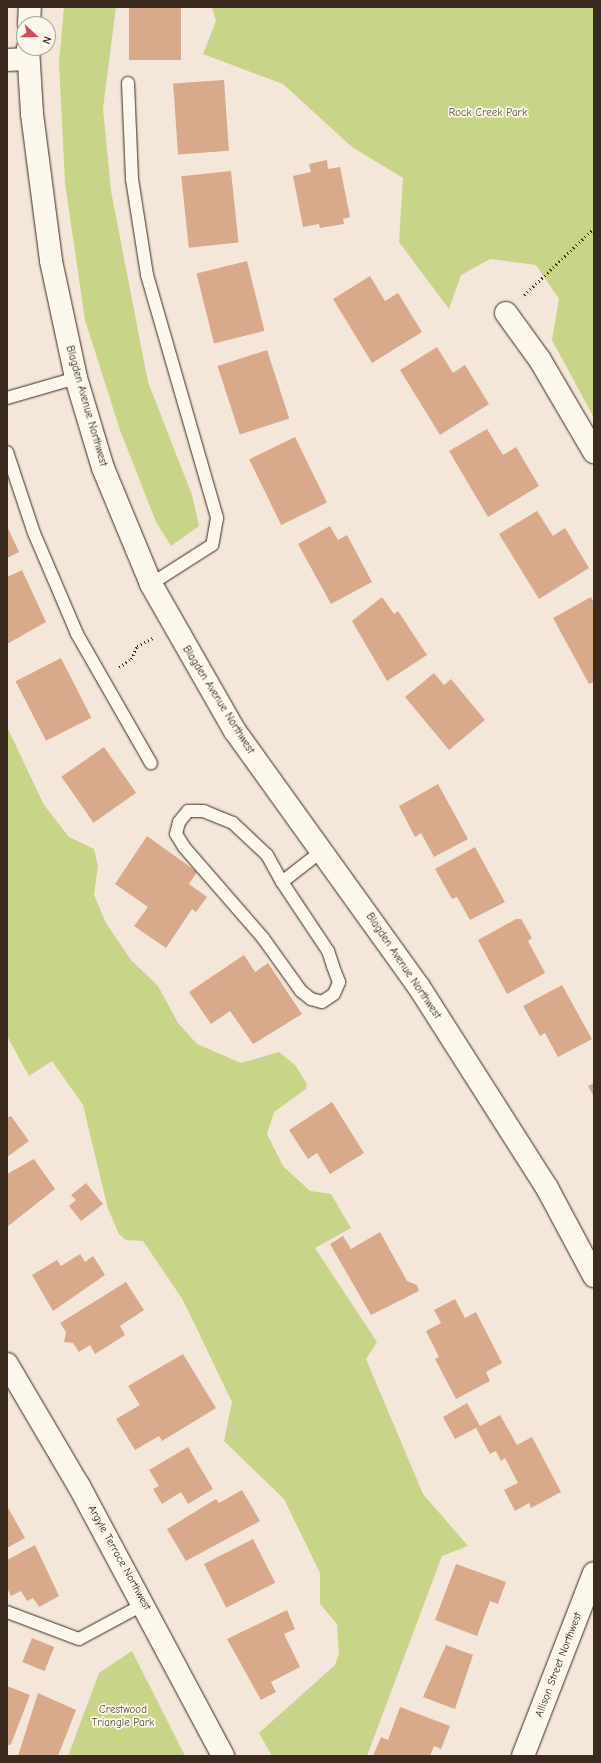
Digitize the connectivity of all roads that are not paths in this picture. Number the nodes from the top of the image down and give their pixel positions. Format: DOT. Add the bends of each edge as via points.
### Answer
graph roads {
  1 [pos="21,56"];
  2 [pos="128,83"];
  3 [pos="506,313"];
  4 [pos="76,378"];
  5 [pos="7,398"];
  6 [pos="7,452"];
  7 [pos="594,452"];
  8 [pos="151,584"];
  9 [pos="151,763"];
  10 [pos="323,850"];
  11 [pos="282,882"];
  12 [pos="594,1276"];
  13 [pos="7,1364"];
  14 [pos="594,1573"];
  15 [pos="144,1604"];
  16 [pos="7,1612"];
  17 [pos="223,1756"];
  18 [pos="523,1756"];
  1 -- 4 [label="main road, Blagden Avenue Northwest" via="51,261"];
  2 -- 8 [label="lane" via="132,179 147,275 217,518 212,545"];
  3 -- 7 [label="main road" via="540,360"];
  4 -- 5 [label="lane"];
  4 -- 8 [label="main road, Blagden Avenue Northwest" via="104,468"];
  6 -- 9 [label="lane" via="34,534 77,634"];
  8 -- 10 [label="main road, Blagden Avenue Northwest" via="235,731"];
  10 -- 11 [label="lane"];
  10 -- 12 [label="main road, Blagden Avenue Northwest" via="419,987 513,1134 547,1188"];
  11 -- 11 [label="lane" via="328,950 334,966 339,982 334,994 322,1002 311,999 301,991 263,938 184,848 176,834 179,822 188,811 204,811 233,823 267,856"];
  13 -- 15 [label="main road, Argyle Terrace Northwest"];
  14 -- 18 [label="main road, Allison Street Northwest"];
  15 -- 16 [label="lane" via="79,1639"];
  15 -- 17 [label="main road, Argyle Terrace Northwest"];
}
